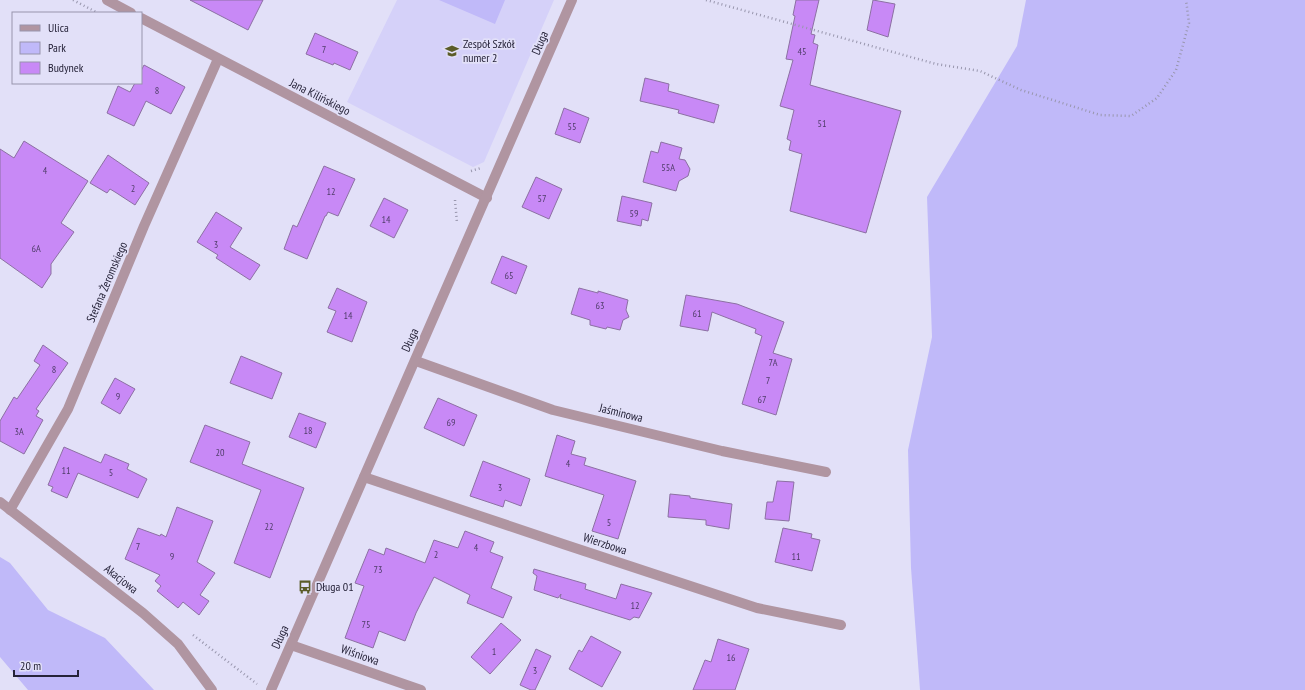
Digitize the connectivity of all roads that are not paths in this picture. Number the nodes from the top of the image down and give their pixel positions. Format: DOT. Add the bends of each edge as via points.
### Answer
graph roads {
  1 [pos="107,0"];
  2 [pos="572,0"];
  3 [pos="129,12"];
  4 [pos="142,19"];
  5 [pos="218,59"];
  6 [pos="487,198"];
  7 [pos="416,361"];
  8 [pos="826,472"];
  9 [pos="364,477"];
  10 [pos="0,502"];
  11 [pos="10,510"];
  12 [pos="841,625"];
  13 [pos="291,645"];
  14 [pos="212,690"];
  15 [pos="271,690"];
  16 [pos="421,690"];
  1 -- 3 [label="street"];
  2 -- 6 [label="street, Długa"];
  4 -- 5 [label="street, Jana Kilińskiego"];
  5 -- 6 [label="street, Jana Kilińskiego"];
  5 -- 11 [label="street, Stefana Żeromskiego" via="144,226 68,409"];
  6 -- 7 [label="street, Długa"];
  7 -- 8 [label="street, Jaśminowa" via="553,410 722,451"];
  7 -- 9 [label="street, Długa"];
  9 -- 12 [label="street, Wierzbowa" via="758,608"];
  9 -- 13 [label="street, Długa"];
  10 -- 11 [label="street, Akacjowa"];
  11 -- 14 [label="street, Akacjowa" via="178,644"];
  13 -- 15 [label="street, Długa"];
  13 -- 16 [label="street, Wiśniowa"];
}
